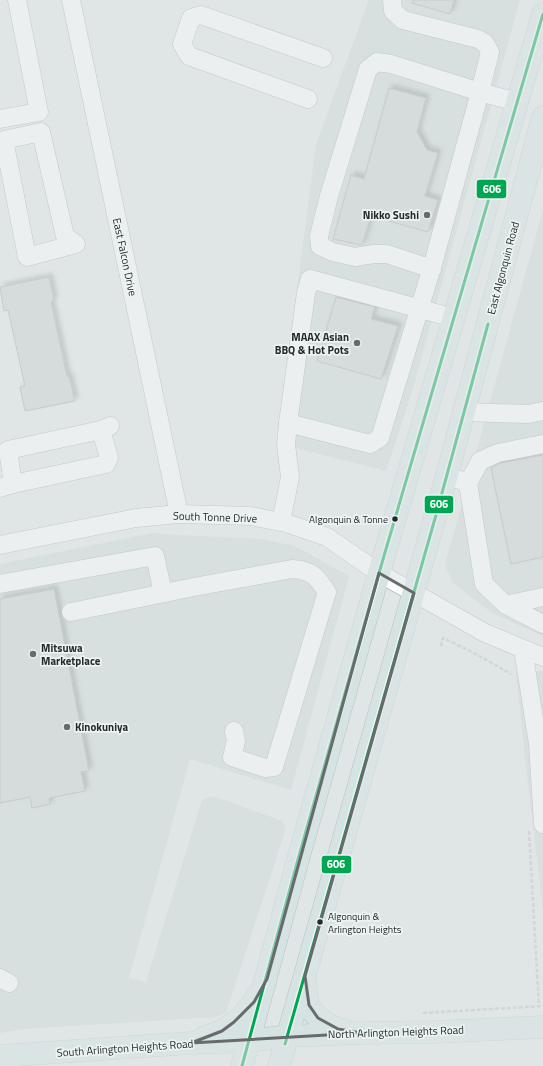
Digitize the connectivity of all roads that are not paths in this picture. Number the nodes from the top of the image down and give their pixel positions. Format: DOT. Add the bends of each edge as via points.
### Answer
graph roads {
  1 [pos="17,0"];
  2 [pos="72,0"];
  3 [pos="392,0"];
  4 [pos="543,14"];
  5 [pos="323,58"];
  6 [pos="480,92"];
  7 [pos="308,100"];
  8 [pos="517,102"];
  9 [pos="543,117"];
  10 [pos="0,119"];
  11 [pos="4,140"];
  12 [pos="432,269"];
  13 [pos="420,309"];
  14 [pos="454,318"];
  15 [pos="543,411"];
  16 [pos="464,412"];
  17 [pos="288,423"];
  18 [pos="543,444"];
  19 [pos="447,475"];
  20 [pos="468,483"];
  21 [pos="7,486"];
  22 [pos="179,514"];
  23 [pos="281,522"];
  24 [pos="0,545"];
  25 [pos="379,573"];
  26 [pos="0,584"];
  27 [pos="163,593"];
  28 [pos="414,593"];
  29 [pos="543,597"];
  30 [pos="506,605"];
  31 [pos="71,612"];
  32 [pos="543,624"];
  33 [pos="523,649"];
  34 [pos="543,657"];
  35 [pos="234,731"];
  36 [pos="543,824"];
  37 [pos="305,976"];
  38 [pos="267,979"];
  39 [pos="543,1027"];
  40 [pos="361,1033"];
  41 [pos="288,1036"];
  42 [pos="249,1041"];
  43 [pos="192,1043"];
  44 [pos="0,1056"];
  45 [pos="242,1066"];
  46 [pos="279,1066"];
  1 -- 10 [label="street" via="39,112"];
  2 -- 22 [label="street, East Falcon Drive"];
  3 -- 6 [label="street" via="393,11 403,20 485,43 490,52"];
  4 -- 8 [label="main road"];
  5 -- 7 [label="street" via="202,15 191,18 182,44 189,56"];
  6 -- 8 [label="street"];
  6 -- 12 [label="street"];
  6 -- 12 [label="street" via="378,62 368,69 329,196 319,236 320,246 355,258 387,254"];
  8 -- 14 [label="main road"];
  9 -- 16 [label="main road, East Algonquin Road"];
  11 -- 11 [label="street" via="27,257 76,244 65,236 41,132"];
  12 -- 13 [label="street"];
  13 -- 14 [label="street"];
  13 -- 17 [label="street" via="380,438 370,444"];
  13 -- 17 [label="street" via="310,278"];
  14 -- 25 [label="main road"];
  15 -- 16 [label="street" via="528,414"];
  16 -- 19 [label="main road, East Algonquin Road"];
  17 -- 23 [label="street" via="286,444 290,477"];
  18 -- 20 [label="street" via="498,453 480,461"];
  19 -- 20 [label="street"];
  19 -- 28 [label="main road, East Algonquin Road"];
  20 -- 30 [label="street" via="484,584"];
  21 -- 21 [label="street" via="106,464 109,458 106,428 8,450"];
  22 -- 23 [label="street, South Tonne Drive" via="250,516"];
  22 -- 24 [label="street, South Tonne Drive" via="136,518"];
  23 -- 25 [label="street, South Tonne Drive" via="327,537"];
  25 -- 28 [label="street, South Tonne Drive"];
  25 -- 38 [label="main road"];
  26 -- 27 [label="street" via="155,556"];
  27 -- 31 [label="street"];
  27 -- 35 [label="street" via="292,569 303,570 318,578 327,592 274,767 265,768 232,757 236,741"];
  28 -- 33 [label="street, South Tonne Drive" via="485,633"];
  28 -- 37 [label="main road, East Algonquin Road"];
  29 -- 30 [label="street"];
  30 -- 32 [label="street"];
  33 -- 34 [label="street, South Tonne Drive"];
  33 -- 36 [label="street" via="538,744"];
  37 -- 40 [label="main road" via="308,1006 318,1018 338,1029"];
  37 -- 41 [label="main road, East Algonquin Road"];
  38 -- 42 [label="main road"];
  38 -- 43 [label="main road" via="254,1002 234,1022 222,1031"];
  39 -- 40 [label="main road, North Arlington Heights Road"];
  40 -- 41 [label="main road, North Arlington Heights Road"];
  41 -- 42 [label="main road, North Arlington Heights Road"];
  41 -- 46 [label="main road, East Algonquin Road"];
  42 -- 43 [label="main road, South Arlington Heights Road"];
  42 -- 45 [label="main road"];
  43 -- 44 [label="main road, South Arlington Heights Road"];
}
